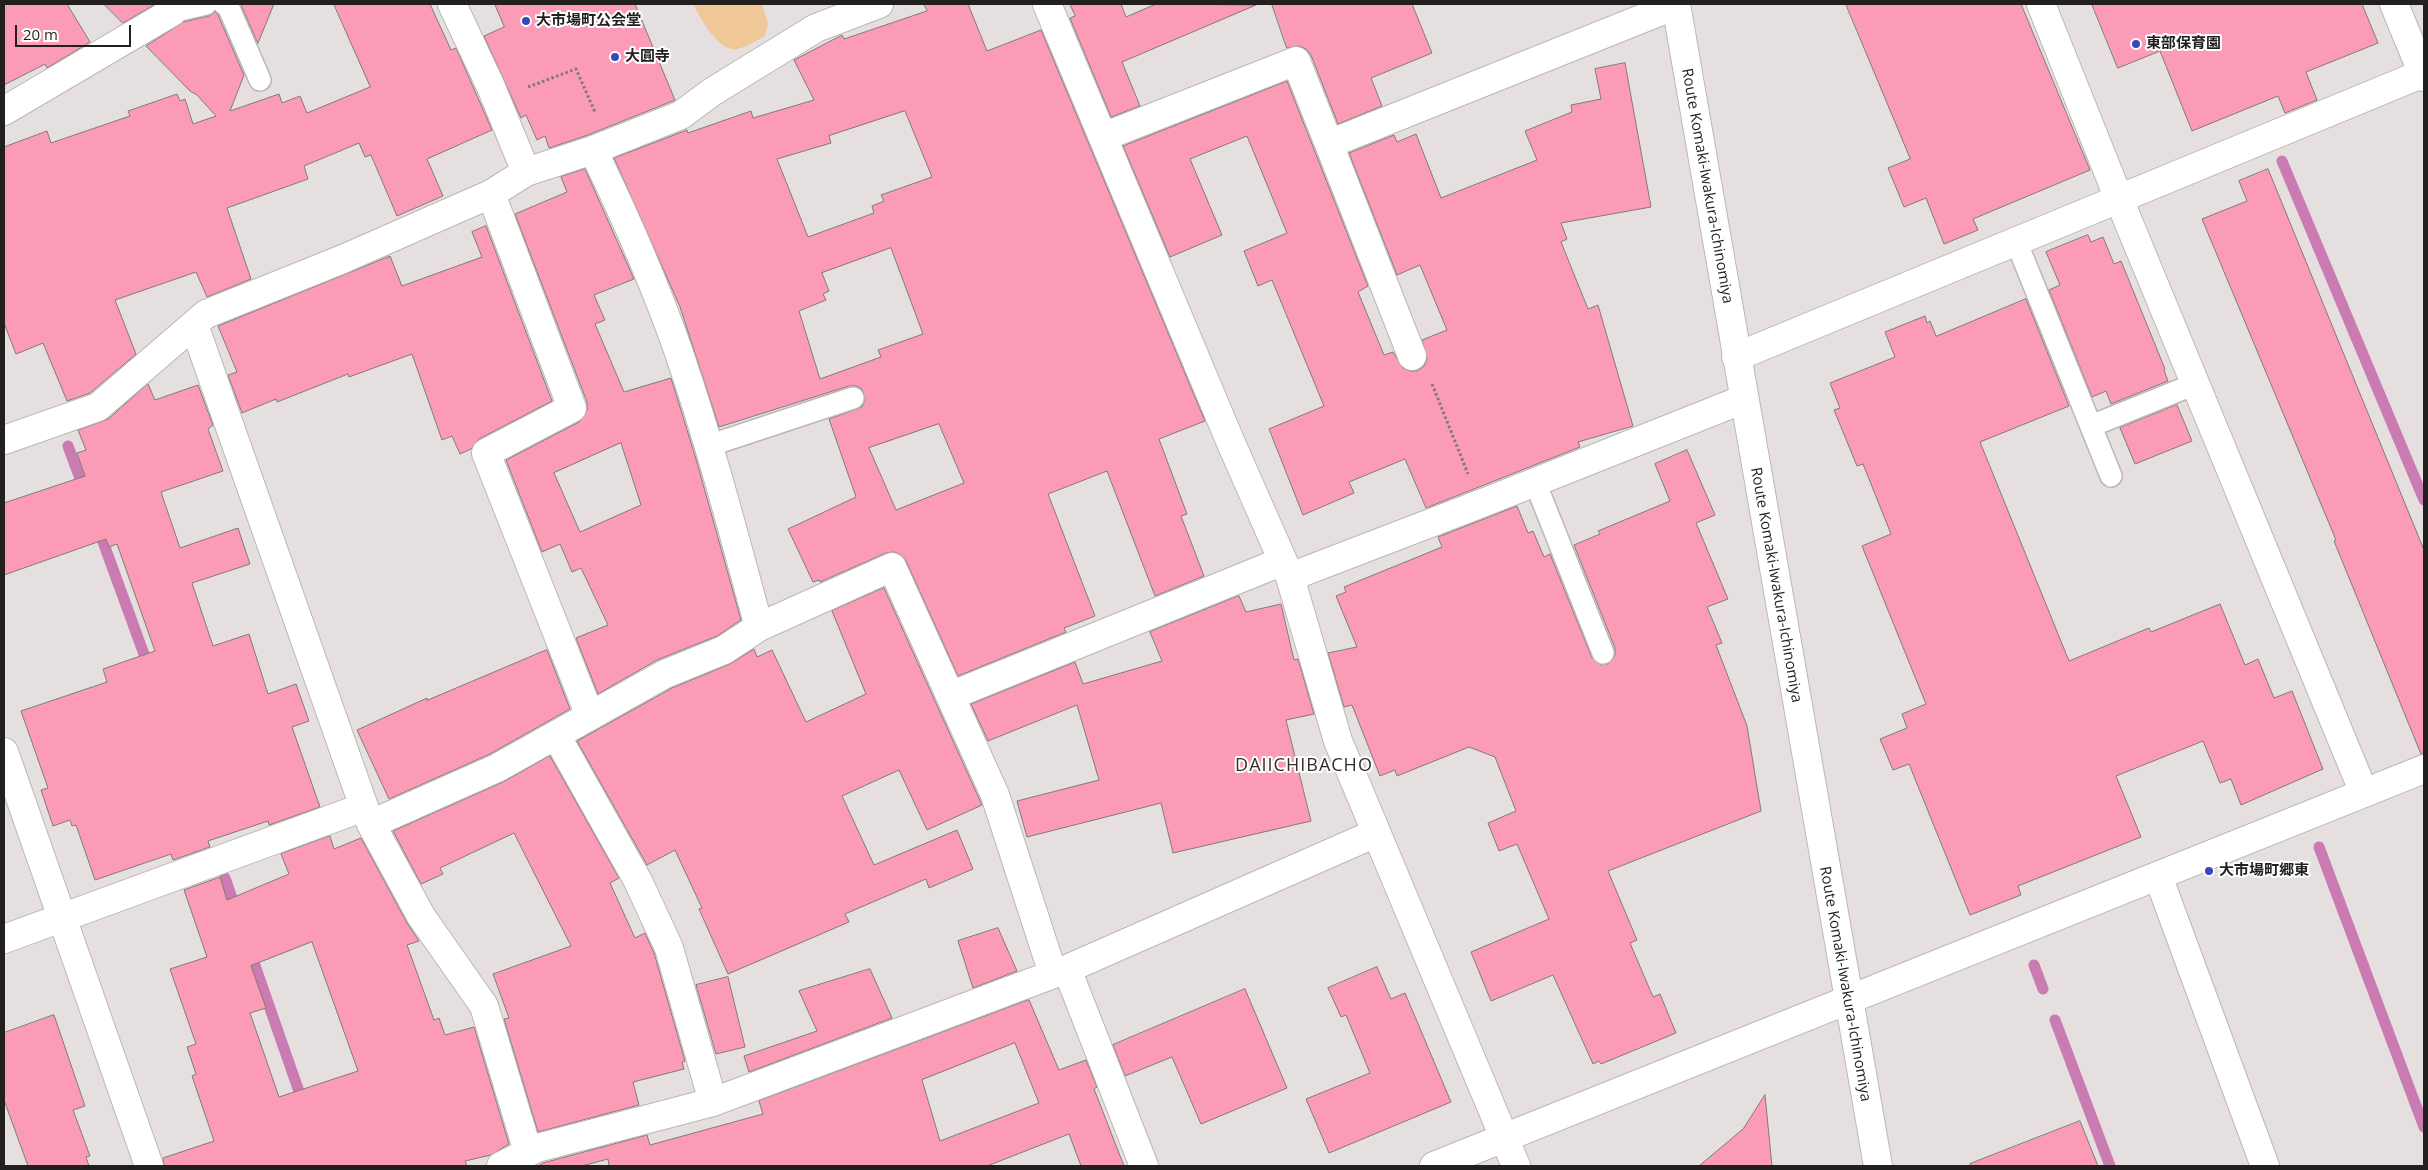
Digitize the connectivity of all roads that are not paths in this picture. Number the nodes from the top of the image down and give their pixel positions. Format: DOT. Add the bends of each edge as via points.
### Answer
graph roads {
  1 [pos="206,4"];
  2 [pos="224,4"];
  3 [pos="452,4"];
  4 [pos="879,4"];
  5 [pos="1048,4"];
  6 [pos="1676,4"];
  7 [pos="2041,4"];
  8 [pos="2394,4"];
  9 [pos="170,8"];
  10 [pos="2424,75"];
  11 [pos="260,80"];
  12 [pos="4,111"];
  13 [pos="1103,137"];
  14 [pos="1329,144"];
  15 [pos="601,146"];
  16 [pos="526,172"];
  17 [pos="491,194"];
  18 [pos="2119,199"];
  19 [pos="2016,242"];
  20 [pos="194,325"];
  21 [pos="1412,356"];
  22 [pos="1736,357"];
  23 [pos="2196,384"];
  24 [pos="853,398"];
  25 [pos="1744,399"];
  26 [pos="2091,426"];
  27 [pos="4,440"];
  28 [pos="708,446"];
  29 [pos="2111,476"];
  30 [pos="1535,482"];
  31 [pos="1286,569"];
  32 [pos="759,627"];
  33 [pos="1603,652"];
  34 [pos="950,696"];
  35 [pos="590,716"];
  36 [pos="556,735"];
  37 [pos="4,752"];
  38 [pos="2424,768"];
  39 [pos="2364,793"];
  40 [pos="367,815"];
  41 [pos="1376,833"];
  42 [pos="2158,876"];
  43 [pos="62,918"];
  44 [pos="4,939"];
  45 [pos="1060,972"];
  46 [pos="1847,1000"];
  47 [pos="713,1102"];
  48 [pos="1504,1138"];
  49 [pos="515,1162"];
  50 [pos="150,1166"];
  51 [pos="1144,1166"];
  52 [pos="1434,1166"];
  53 [pos="1516,1166"];
  54 [pos="1878,1166"];
  55 [pos="2264,1166"];
  1 -- 9 [label="lane"];
  2 -- 11 [label="lane" via="228,6"];
  3 -- 16 [label="street"];
  4 -- 15 [label="street" via="816,28 681,114"];
  5 -- 13 [label="street"];
  6 -- 14 [label="street"];
  6 -- 22 [label="street, Route Komaki-Iwakura-Ichinomiya"];
  7 -- 18 [label="street"];
  8 -- 10 [label="street"];
  9 -- 12 [label="street"];
  10 -- 18 [label="street"];
  13 -- 14 [label="street" via="1296,61"];
  13 -- 31 [label="street"];
  14 -- 21 [label="street"];
  15 -- 16 [label="street"];
  15 -- 28 [label="street" via="675,344"];
  16 -- 17 [label="street"];
  17 -- 20 [label="street" via="206,314"];
  17 -- 35 [label="street" via="572,408 486,453"];
  18 -- 19 [label="street"];
  18 -- 23 [label="street"];
  19 -- 22 [label="street"];
  19 -- 26 [label="lane"];
  20 -- 27 [label="street" via="98,407"];
  20 -- 40 [label="street"];
  22 -- 25 [label="street, Route Komaki-Iwakura-Ichinomiya"];
  23 -- 26 [label="lane"];
  23 -- 39 [label="street"];
  24 -- 28 [label="lane"];
  25 -- 30 [label="street"];
  25 -- 46 [label="street, Route Komaki-Iwakura-Ichinomiya"];
  26 -- 29 [label="lane"];
  28 -- 32 [label="street"];
  30 -- 31 [label="street" via="1480,504"];
  30 -- 33 [label="lane"];
  31 -- 34 [label="street"];
  31 -- 41 [label="street" via="1338,741"];
  32 -- 34 [label="street" via="892,567"];
  32 -- 35 [label="street" via="724,650 665,674"];
  34 -- 45 [label="street" via="995,795"];
  35 -- 36 [label="street"];
  36 -- 40 [label="street" via="497,768"];
  36 -- 47 [label="street" via="638,881 669,948"];
  37 -- 43 [label="street"];
  38 -- 39 [label="street"];
  39 -- 42 [label="street"];
  40 -- 43 [label="street"];
  40 -- 49 [label="street" via="421,916 484,1006"];
  41 -- 45 [label="street"];
  41 -- 48 [label="street"];
  42 -- 46 [label="street"];
  42 -- 55 [label="street"];
  43 -- 44 [label="street"];
  43 -- 50 [label="street"];
  45 -- 47 [label="street"];
  45 -- 51 [label="street"];
  46 -- 48 [label="street"];
  46 -- 54 [label="street, Route Komaki-Iwakura-Ichinomiya"];
  47 -- 49 [label="street"];
  48 -- 52 [label="street"];
  48 -- 53 [label="street"];
}
